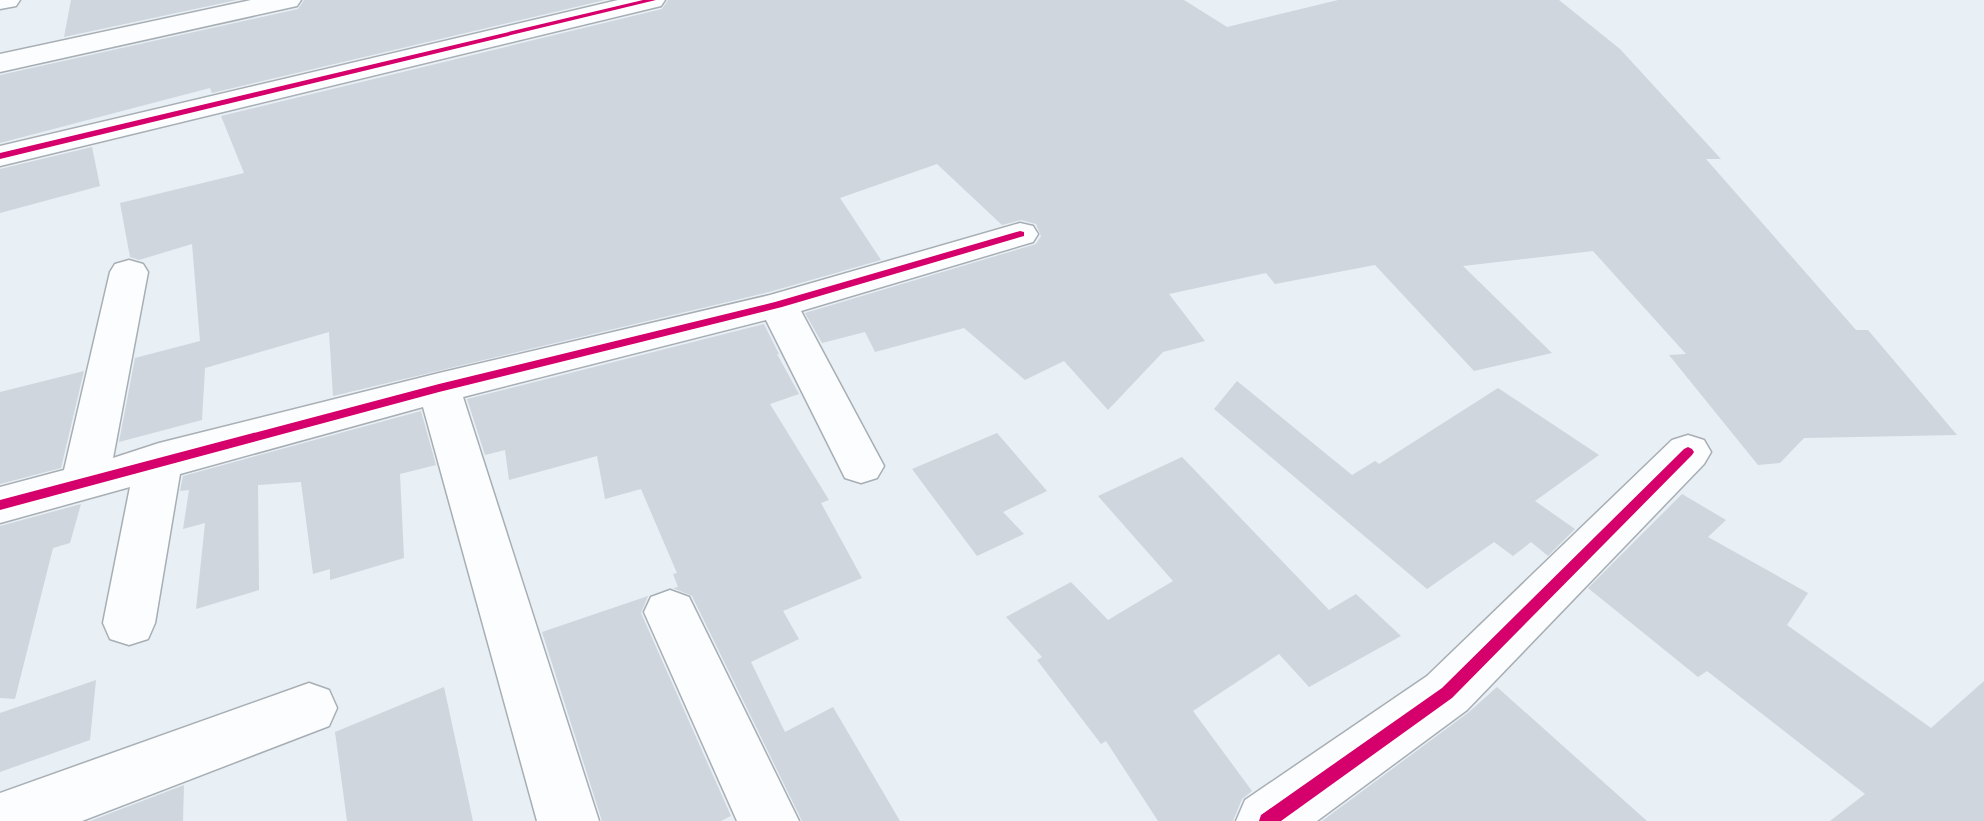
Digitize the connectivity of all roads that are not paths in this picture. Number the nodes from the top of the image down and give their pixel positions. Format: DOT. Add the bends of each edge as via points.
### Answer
graph roads {
  1 [pos="7,0"];
  2 [pos="288,0"];
  3 [pos="652,0"];
  4 [pos="0,1"];
  5 [pos="0,63"];
  6 [pos="0,156"];
  7 [pos="1020,234"];
  8 [pos="129,272"];
  9 [pos="778,305"];
  10 [pos="439,388"];
  11 [pos="1688,452"];
  12 [pos="159,460"];
  13 [pos="861,466"];
  14 [pos="85,481"];
  15 [pos="0,505"];
  16 [pos="670,612"];
  17 [pos="129,623"];
  18 [pos="309,708"];
  19 [pos="113,802"];
  20 [pos="5,821"];
  21 [pos="568,821"];
  22 [pos="768,821"];
  23 [pos="1267,821"];
  1 -- 4 [label="street"];
  2 -- 5 [label="street"];
  3 -- 6 [label="street"];
  7 -- 9 [label="street"];
  8 -- 14 [label="street"];
  9 -- 10 [label="street"];
  9 -- 13 [label="street"];
  10 -- 12 [label="street"];
  10 -- 21 [label="street"];
  11 -- 23 [label="street" via="1447,693"];
  12 -- 14 [label="street"];
  12 -- 17 [label="street"];
  14 -- 15 [label="street"];
  16 -- 22 [label="street"];
  18 -- 19 [label="street"];
  19 -- 20 [label="street"];
}
